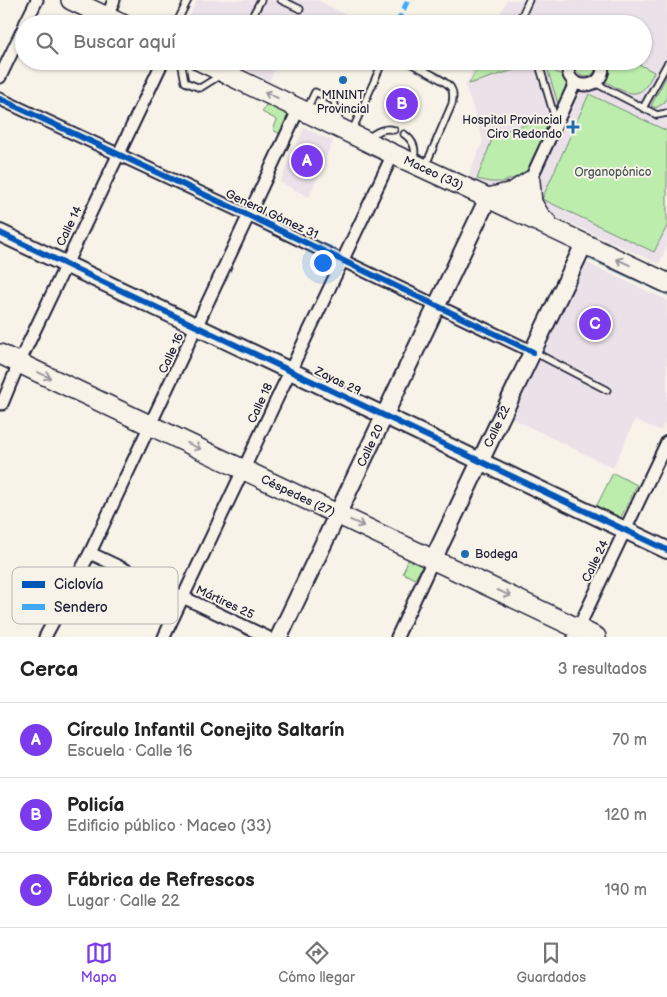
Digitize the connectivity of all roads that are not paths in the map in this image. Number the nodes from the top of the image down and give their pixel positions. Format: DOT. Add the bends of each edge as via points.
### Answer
graph roads {
  1 [pos="37,0"];
  2 [pos="71,0"];
  3 [pos="188,0"];
  4 [pos="261,0"];
  5 [pos="281,0"];
  6 [pos="529,0"];
  7 [pos="300,9"];
  8 [pos="114,13"];
  9 [pos="30,15"];
  10 [pos="180,15"];
  11 [pos="253,15"];
  12 [pos="522,15"];
  13 [pos="15,46"];
  14 [pos="667,64"];
  15 [pos="159,70"];
  16 [pos="183,70"];
  17 [pos="222,70"];
  18 [pos="231,70"];
  19 [pos="379,70"];
  20 [pos="423,70"];
  21 [pos="541,70"];
  22 [pos="569,70"];
  23 [pos="603,70"];
  24 [pos="0,77"];
  25 [pos="596,82"];
  26 [pos="575,83"];
  27 [pos="0,99"];
  28 [pos="643,108"];
  29 [pos="302,110"];
  30 [pos="667,113"];
  31 [pos="557,124"];
  32 [pos="394,130"];
  33 [pos="353,134"];
  34 [pos="404,134"];
  35 [pos="393,154"];
  36 [pos="119,155"];
  37 [pos="418,166"];
  38 [pos="530,182"];
  39 [pos="488,198"];
  40 [pos="516,211"];
  41 [pos="248,215"];
  42 [pos="554,230"];
  43 [pos="0,233"];
  44 [pos="584,244"];
  45 [pos="343,260"];
  46 [pos="66,265"];
  47 [pos="667,283"];
  48 [pos="438,305"];
  49 [pos="196,326"];
  50 [pos="533,352"];
  51 [pos="0,354"];
  52 [pos="19,363"];
  53 [pos="290,370"];
  54 [pos="607,390"];
  55 [pos="2,404"];
  56 [pos="385,416"];
  57 [pos="150,425"];
  58 [pos="667,442"];
  59 [pos="480,461"];
  60 [pos="244,470"];
  61 [pos="337,514"];
  62 [pos="625,530"];
  63 [pos="667,550"];
  64 [pos="90,553"];
  65 [pos="433,560"];
  66 [pos="82,567"];
  67 [pos="120,567"];
  68 [pos="178,595"];
  69 [pos="183,597"];
  70 [pos="178,608"];
  71 [pos="52,624"];
  72 [pos="170,624"];
  73 [pos="576,633"];
  74 [pos="45,637"];
  75 [pos="164,637"];
  76 [pos="267,637"];
  77 [pos="279,637"];
  78 [pos="397,637"];
  79 [pos="596,637"];
  1 -- 9 [label="street"];
  2 -- 8 [label="main road"];
  3 -- 10 [label="lane"];
  4 -- 11 [label="lane"];
  5 -- 7 [label="lane"];
  6 -- 12 [label="lane"];
  13 -- 24 [label="street"];
  14 -- 28 [label="lane"];
  15 -- 36 [label="street, Calle 14"];
  16 -- 17 [label="lane" via="185,82 200,88"];
  29 -- 18 [label="main road, Maceo (33), one-way"];
  19 -- 33 [label="lane"];
  20 -- 37 [label="lane" via="443,81 453,95 452,104"];
  21 -- 31 [label="lane"];
  22 -- 26 [label="street"];
  23 -- 25 [label="street"];
  25 -- 26 [label="street" via="585,86"];
  25 -- 28 [label="lane"];
  26 -- 31 [label="street"];
  27 -- 36 [label="street, General Gómez 31"];
  28 -- 30 [label="lane" via="657,115"];
  29 -- 33 [label="main road, Maceo (33)"];
  29 -- 41 [label="street, Calle 16"];
  31 -- 38 [label="street"];
  32 -- 33 [label="lane" via="390,128 371,135"];
  33 -- 35 [label="main road, Maceo (33)"];
  34 -- 37 [label="lane" via="413,142"];
  35 -- 37 [label="main road, Maceo (33)"];
  35 -- 45 [label="street, Calle 18"];
  36 -- 41 [label="street, General Gómez 31"];
  36 -- 46 [label="street, Calle 14"];
  37 -- 39 [label="main road, Maceo (33)"];
  38 -- 39 [label="main road" via="513,192"];
  38 -- 40 [label="street"];
  38 -- 42 [label="main road" via="532,203"];
  39 -- 40 [label="main road, Maceo (33)"];
  39 -- 48 [label="street, Calle 20"];
  40 -- 42 [label="main road, Maceo (33)"];
  41 -- 45 [label="street, General Gómez 31"];
  41 -- 49 [label="street, Calle 16"];
  42 -- 44 [label="main road, Maceo (33)"];
  43 -- 46 [label="street, Zayas 29"];
  47 -- 44 [label="main road, Maceo (33), one-way"];
  44 -- 50 [label="street, Calle 22"];
  45 -- 48 [label="street, General Gómez 31"];
  45 -- 53 [label="street, Calle 18"];
  46 -- 49 [label="street, Zayas 29"];
  46 -- 52 [label="street, Calle 14"];
  48 -- 50 [label="street, General Gómez 31"];
  48 -- 56 [label="street, Calle 20"];
  49 -- 53 [label="street, Zayas 29"];
  49 -- 57 [label="street, Calle 16"];
  50 -- 54 [label="lane"];
  50 -- 59 [label="street, Calle 22"];
  51 -- 52 [label="main road, Céspedes (27)"];
  52 -- 55 [label="street, Calle 14"];
  52 -- 57 [label="main road, Céspedes (27), one-way"];
  53 -- 56 [label="street, Zayas 29"];
  53 -- 60 [label="street, Calle 18"];
  56 -- 59 [label="street, Zayas 29"];
  56 -- 61 [label="street, Calle 20"];
  57 -- 60 [label="main road, Céspedes (27), one-way"];
  57 -- 64 [label="street, Calle 16"];
  58 -- 62 [label="street, Calle 24"];
  59 -- 62 [label="street, Zayas 29"];
  59 -- 65 [label="street, Calle 22"];
  60 -- 61 [label="main road, Céspedes (27)"];
  60 -- 69 [label="street, Calle 18"];
  61 -- 65 [label="main road, Céspedes (27), one-way"];
  61 -- 77 [label="street, Calle 20"];
  62 -- 63 [label="street, Zayas 29"];
  62 -- 73 [label="street, Calle 24"];
  64 -- 66 [label="street, Calle 16"];
  64 -- 67 [label="street, Mártires 25"];
  65 -- 73 [label="main road, Céspedes (27), one-way"];
  65 -- 78 [label="street, Calle 22"];
  68 -- 69 [label="street, Mártires 25"];
  69 -- 70 [label="street, Calle 18"];
  69 -- 76 [label="street, Mártires 25"];
  71 -- 74 [label="street, Calle 16"];
  72 -- 75 [label="street, Calle 18"];
  73 -- 79 [label="main road, Céspedes (27)"];
}
